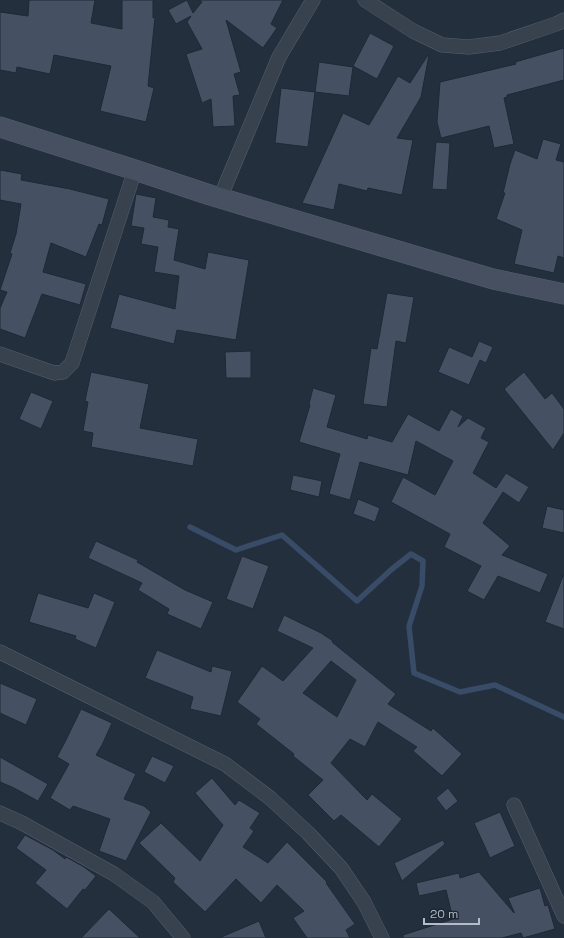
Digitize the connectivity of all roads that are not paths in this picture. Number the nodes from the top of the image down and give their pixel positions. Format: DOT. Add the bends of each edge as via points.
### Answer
graph roads {
  1 [pos="313,0"];
  2 [pos="366,0"];
  3 [pos="564,20"];
  4 [pos="0,127"];
  5 [pos="135,170"];
  6 [pos="220,198"];
  7 [pos="564,294"];
  8 [pos="0,354"];
  9 [pos="0,652"];
  10 [pos="514,805"];
  11 [pos="0,813"];
  12 [pos="564,916"];
  13 [pos="183,938"];
  14 [pos="382,938"];
  1 -- 6 [label="street" via="279,57"];
  2 -- 3 [label="street" via="413,31 442,45 469,47 500,43"];
  4 -- 5 [label="street"];
  5 -- 6 [label="street"];
  5 -- 8 [label="street" via="72,363 63,372 54,373"];
  6 -- 7 [label="street" via="493,279"];
  9 -- 14 [label="street" via="225,764 248,781 308,833 341,868 364,902"];
  10 -- 12 [label="street"];
  11 -- 13 [label="street" via="114,874 153,902"];
}
